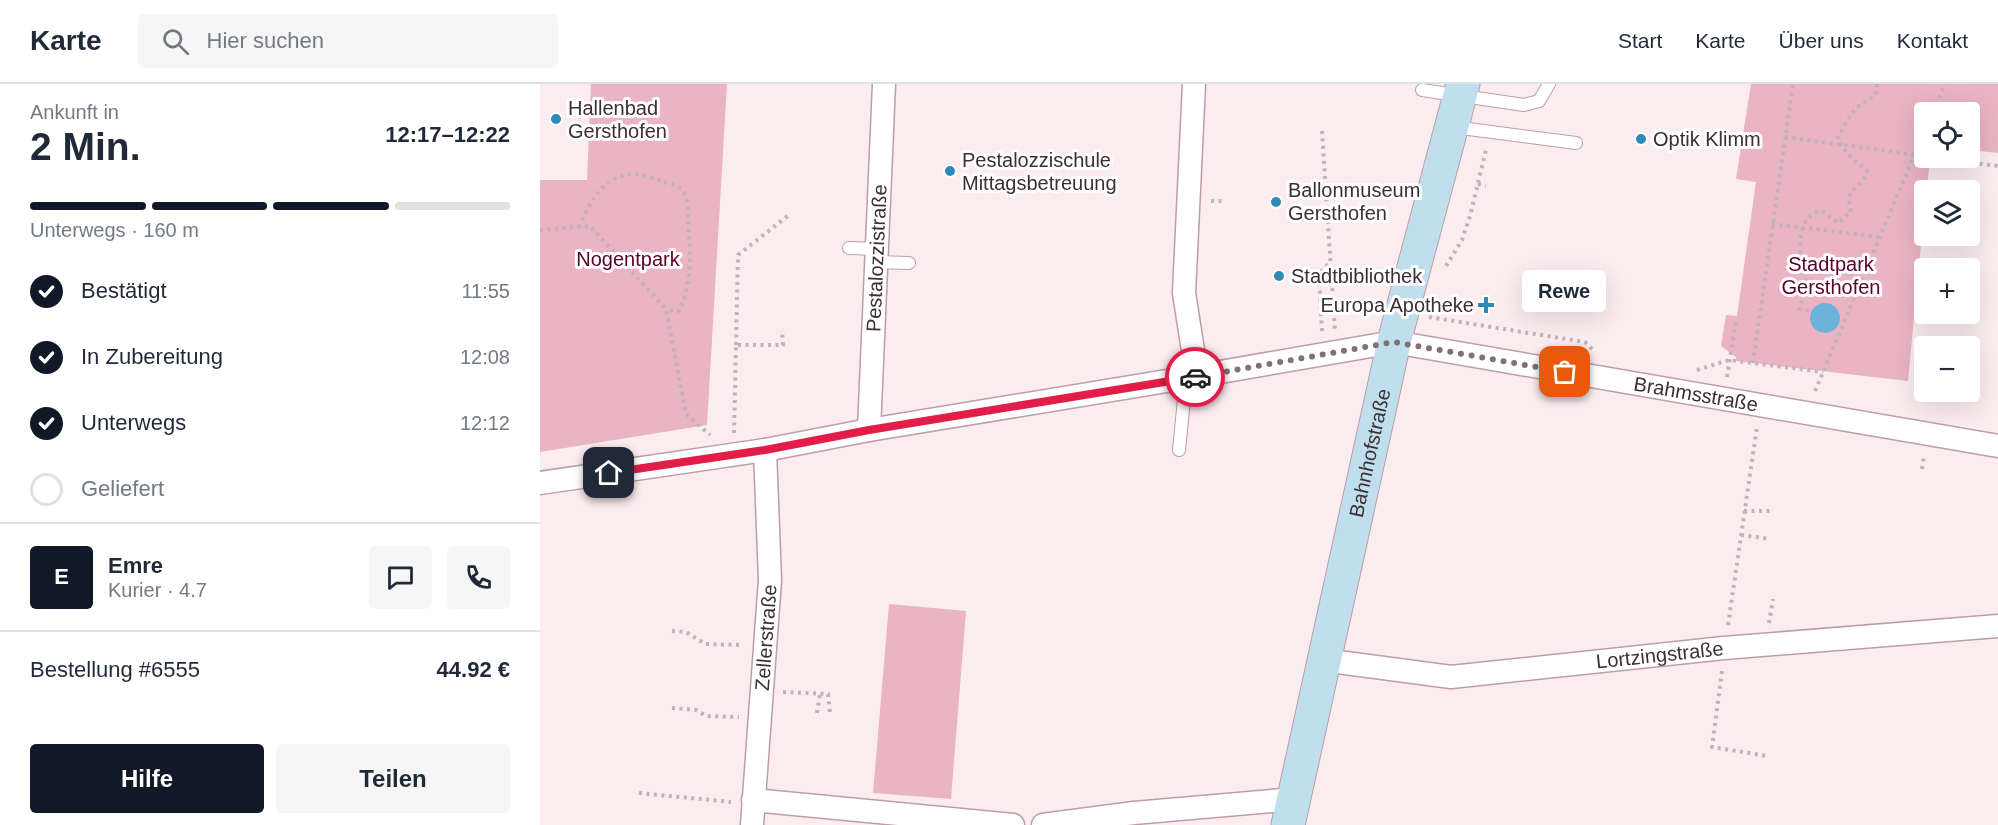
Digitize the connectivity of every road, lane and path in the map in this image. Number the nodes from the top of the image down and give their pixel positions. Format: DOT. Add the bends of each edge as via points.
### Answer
graph roads {
  1 [pos="884,84"];
  2 [pos="1194,84"];
  3 [pos="1549,84"];
  4 [pos="1793,84"];
  5 [pos="1877,84"];
  6 [pos="1945,84"];
  7 [pos="1422,90"];
  8 [pos="1937,102"];
  9 [pos="1458,103"];
  10 [pos="1322,131"];
  11 [pos="1490,132"];
  12 [pos="1785,137"];
  13 [pos="1576,143"];
  14 [pos="1840,145"];
  15 [pos="1914,155"];
  16 [pos="1914,157"];
  17 [pos="1980,164"];
  18 [pos="1998,166"];
  19 [pos="1478,184"];
  20 [pos="1486,186"];
  21 [pos="789,215"];
  22 [pos="1772,224"];
  23 [pos="579,227"];
  24 [pos="1803,228"];
  25 [pos="540,230"];
  26 [pos="1880,237"];
  27 [pos="849,248"];
  28 [pos="876,256"];
  29 [pos="1331,261"];
  30 [pos="909,263"];
  31 [pos="1442,275"];
  32 [pos="666,309"];
  33 [pos="1809,311"];
  34 [pos="1334,317"];
  35 [pos="1736,321"];
  36 [pos="1416,325"];
  37 [pos="782,330"];
  38 [pos="736,345"];
  39 [pos="1603,353"];
  40 [pos="1323,354"];
  41 [pos="1729,360"];
  42 [pos="1753,363"];
  43 [pos="1696,370"];
  44 [pos="1823,372"];
  45 [pos="1188,378"];
  46 [pos="1723,399"];
  47 [pos="1760,406"];
  48 [pos="1805,414"];
  49 [pos="869,430"];
  50 [pos="1998,446"];
  51 [pos="765,450"];
  52 [pos="1179,450"];
  53 [pos="734,454"];
  54 [pos="540,483"];
  55 [pos="1744,511"];
  56 [pos="1774,511"];
  57 [pos="1741,535"];
  58 [pos="1770,540"];
  59 [pos="1998,626"];
  60 [pos="672,631"];
  61 [pos="765,645"];
  62 [pos="1725,648"];
  63 [pos="1323,660"];
  64 [pos="762,690"];
  65 [pos="820,694"];
  66 [pos="672,708"];
  67 [pos="817,713"];
  68 [pos="830,713"];
  69 [pos="760,718"];
  70 [pos="1767,756"];
  71 [pos="639,793"];
  72 [pos="753,810"];
  73 [pos="1291,812"];
  74 [pos="1013,825"];
  75 [pos="1043,825"];
  1 -- 28 [label="street, Pestalozzistraße"];
  2 -- 45 [label="street" via="1184,293"];
  3 -- 9 [label="lane" via="1539,101 1524,105"];
  4 -- 12 [label="path"];
  5 -- 14 [label="path" via="1875,94 1845,124 1838,137"];
  6 -- 8 [label="path"];
  7 -- 9 [label="lane"];
  9 -- 11 [label="lane"];
  9 -- 36 [label="main road, Bahnhofstraße"];
  10 -- 29 [label="path"];
  11 -- 13 [label="lane"];
  11 -- 19 [label="path"];
  12 -- 14 [label="path"];
  12 -- 22 [label="path"];
  14 -- 15 [label="path"];
  14 -- 24 [label="path" via="1867,171 1865,179 1852,189 1851,212 1838,223 1822,211 1815,212"];
  16 -- 26 [label="path"];
  17 -- 18 [label="path"];
  19 -- 20 [label="path"];
  19 -- 31 [label="path" via="1462,240"];
  21 -- 38 [label="path" via="738,255"];
  22 -- 24 [label="path"];
  22 -- 42 [label="path"];
  23 -- 25 [label="path"];
  23 -- 32 [label="path" via="590,226"];
  23 -- 32 [label="path" via="591,199 627,174 678,186 688,204 690,264 687,292 679,311"];
  24 -- 26 [label="path"];
  24 -- 33 [label="path" via="1799,262 1807,284 1800,309"];
  26 -- 44 [label="path"];
  27 -- 28 [label="lane"];
  28 -- 30 [label="lane"];
  28 -- 49 [label="street, Pestalozzistraße"];
  29 -- 34 [label="path"];
  29 -- 40 [label="path" via="1319,274"];
  32 -- 53 [label="path" via="686,414"];
  35 -- 41 [label="path"];
  36 -- 39 [label="path" via="1584,342 1593,352"];
  36 -- 40 [label="street, Brahmsstraße"];
  36 -- 46 [label="street, Brahmsstraße"];
  36 -- 63 [label="main road, Bahnhofstraße"];
  37 -- 38 [label="path" via="783,345"];
  38 -- 53 [label="path"];
  40 -- 45 [label="street, Brahmsstraße"];
  41 -- 42 [label="path"];
  41 -- 43 [label="path"];
  41 -- 46 [label="path"];
  42 -- 44 [label="path"];
  44 -- 48 [label="path"];
  45 -- 49 [label="street, Brahmsstraße"];
  45 -- 52 [label="lane"];
  46 -- 47 [label="street, Brahmsstraße"];
  47 -- 48 [label="street, Brahmsstraße"];
  47 -- 55 [label="path"];
  48 -- 50 [label="street, Brahmsstraße"];
  49 -- 51 [label="street, Brahmsstraße"];
  51 -- 53 [label="street, Brahmsstraße"];
  51 -- 61 [label="street, Zellerstraße" via="770,580"];
  53 -- 54 [label="street, Brahmsstraße"];
  55 -- 56 [label="path"];
  55 -- 57 [label="path"];
  57 -- 58 [label="path"];
  57 -- 62 [label="path"];
  59 -- 62 [label="street, Lortzingstraße"];
  60 -- 61 [label="path" via="686,633 705,644"];
  61 -- 64 [label="street, Zellerstraße"];
  62 -- 63 [label="street, Lortzingstraße" via="1450,677"];
  62 -- 70 [label="path" via="1712,747"];
  63 -- 73 [label="main road, Bahnhofstraße"];
  64 -- 65 [label="path"];
  64 -- 69 [label="street, Zellerstraße"];
  65 -- 67 [label="path"];
  65 -- 68 [label="path" via="828,694"];
  66 -- 69 [label="path" via="696,710 706,716"];
  69 -- 72 [label="street, Zellerstraße"];
  71 -- 72 [label="path"];
  72 -- 74 [label="street"];
  73 -- 75 [label="street" via="1134,813"];
}
